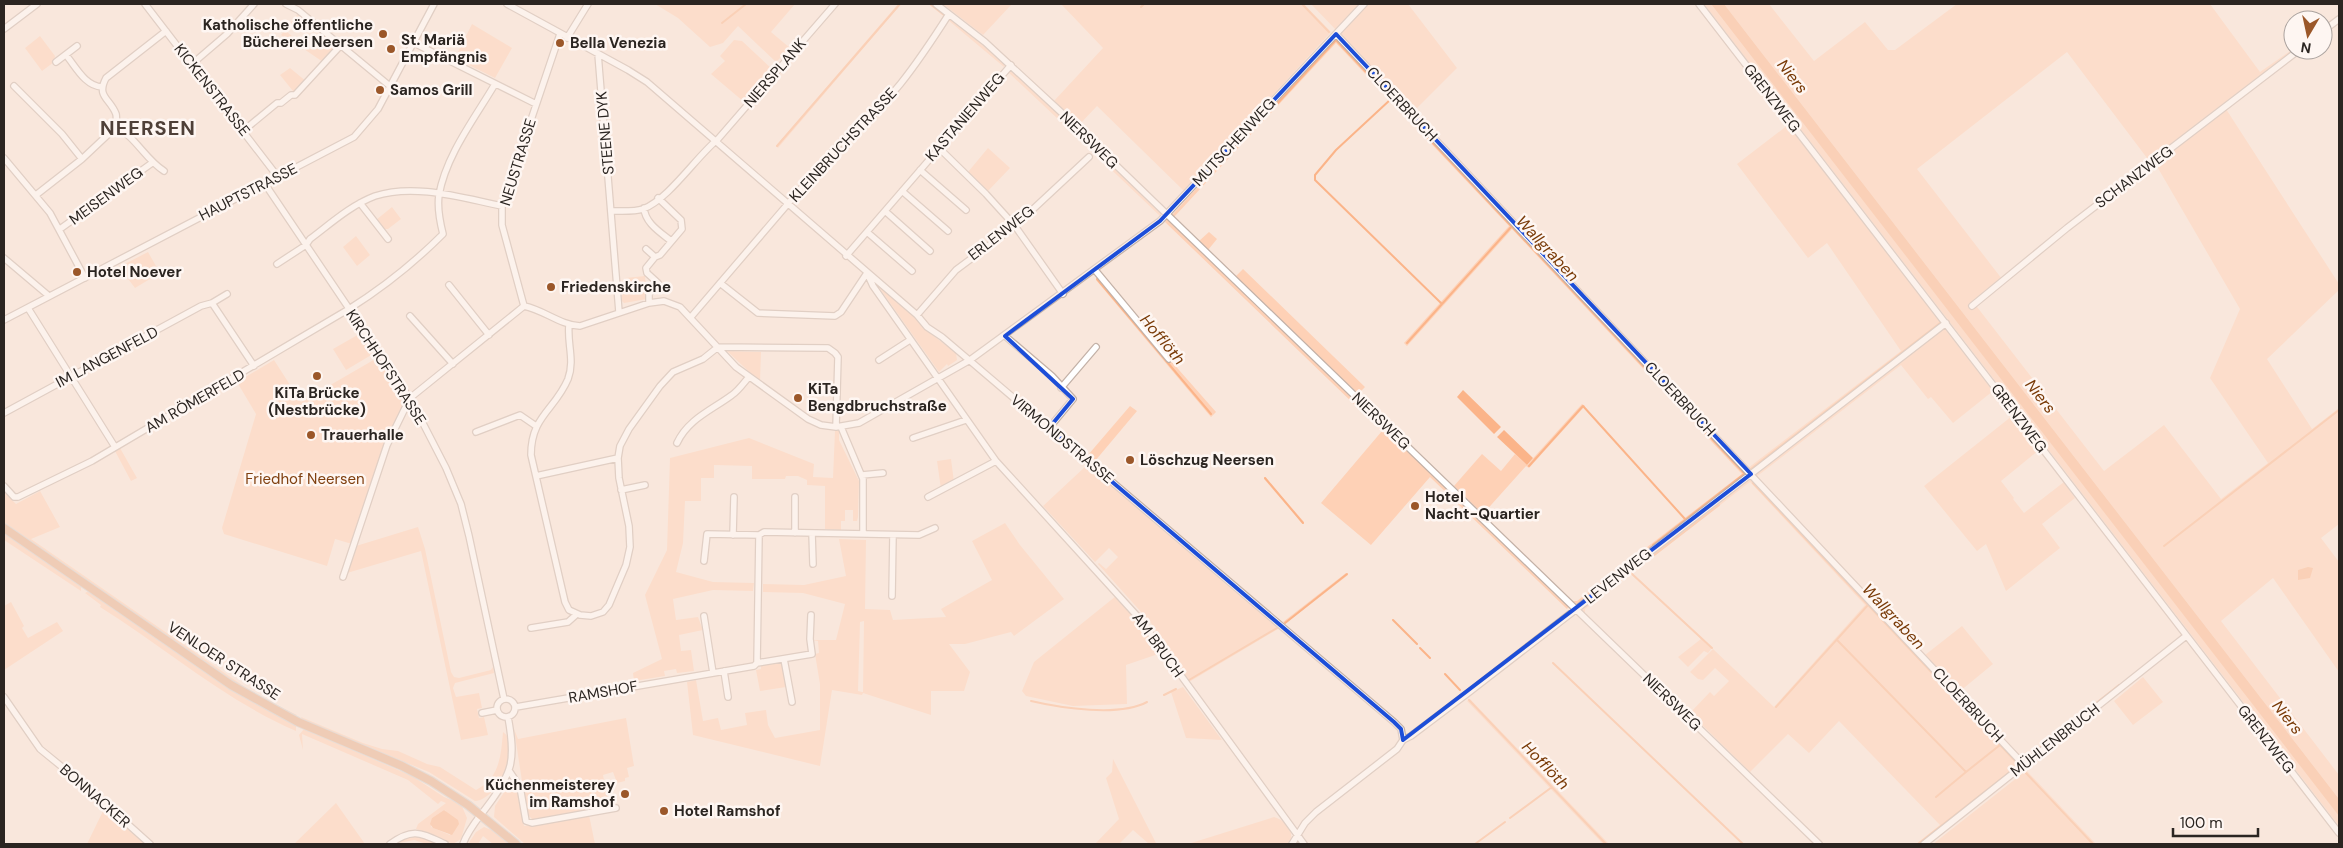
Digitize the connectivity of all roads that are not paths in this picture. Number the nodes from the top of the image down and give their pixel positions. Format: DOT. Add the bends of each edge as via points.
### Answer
graph roads {
  1 [pos="37,4"];
  2 [pos="145,4"];
  3 [pos="254,4"];
  4 [pos="286,4"];
  5 [pos="434,4"];
  6 [pos="507,4"];
  7 [pos="588,4"];
  8 [pos="835,4"];
  9 [pos="936,4"];
  10 [pos="1364,4"];
  11 [pos="1699,4"];
  12 [pos="949,14"];
  13 [pos="4,29"];
  14 [pos="166,31"];
  15 [pos="560,34"];
  16 [pos="1336,34"];
  17 [pos="567,38"];
  18 [pos="414,43"];
  19 [pos="340,45"];
  20 [pos="77,46"];
  21 [pos="598,54"];
  22 [pos="66,55"];
  23 [pos="2286,60"];
  24 [pos="56,62"];
  25 [pos="192,64"];
  26 [pos="1011,65"];
  27 [pos="495,84"];
  28 [pos="14,86"];
  29 [pos="102,86"];
  30 [pos="391,87"];
  31 [pos="536,104"];
  32 [pos="116,127"];
  33 [pos="243,131"];
  34 [pos="715,142"];
  35 [pos="938,148"];
  36 [pos="1089,157"];
  37 [pos="4,158"];
  38 [pos="82,159"];
  39 [pos="152,163"];
  40 [pos="920,170"];
  41 [pos="164,171"];
  42 [pos="278,177"];
  43 [pos="265,184"];
  44 [pos="902,190"];
  45 [pos="440,194"];
  46 [pos="36,195"];
  47 [pos="658,198"];
  48 [pos="360,203"];
  49 [pos="787,205"];
  50 [pos="502,206"];
  51 [pos="644,208"];
  52 [pos="966,210"];
  53 [pos="612,211"];
  54 [pos="885,211"];
  55 [pos="1167,215"];
  56 [pos="1015,226"];
  57 [pos="60,229"];
  58 [pos="948,231"];
  59 [pos="867,232"];
  60 [pos="388,239"];
  61 [pos="671,241"];
  62 [pos="306,245"];
  63 [pos="646,249"];
  64 [pos="930,251"];
  65 [pos="846,256"];
  66 [pos="655,257"];
  67 [pos="4,258"];
  68 [pos="277,264"];
  69 [pos="1095,270"];
  70 [pos="912,271"];
  71 [pos="868,273"];
  72 [pos="85,278"];
  73 [pos="720,283"];
  74 [pos="449,285"];
  75 [pos="227,294"];
  76 [pos="1063,294"];
  77 [pos="50,296"];
  78 [pos="212,303"];
  79 [pos="649,303"];
  80 [pos="524,306"];
  81 [pos="1972,306"];
  82 [pos="28,308"];
  83 [pos="349,309"];
  84 [pos="619,312"];
  85 [pos="917,315"];
  86 [pos="410,316"];
  87 [pos="691,317"];
  88 [pos="4,320"];
  89 [pos="1946,323"];
  90 [pos="569,325"];
  91 [pos="489,335"];
  92 [pos="1005,336"];
  93 [pos="910,340"];
  94 [pos="718,347"];
  95 [pos="1096,347"];
  96 [pos="1169,359"];
  97 [pos="879,360"];
  98 [pos="970,360"];
  99 [pos="453,364"];
  100 [pos="254,366"];
  101 [pos="72,377"];
  102 [pos="748,378"];
  103 [pos="938,380"];
  104 [pos="1061,388"];
  105 [pos="410,398"];
  106 [pos="4,413"];
  107 [pos="966,420"];
  108 [pos="536,426"];
  109 [pos="839,427"];
  110 [pos="1049,428"];
  111 [pos="476,432"];
  112 [pos="913,438"];
  113 [pos="677,442"];
  114 [pos="115,447"];
  115 [pos="618,458"];
  116 [pos="996,461"];
  117 [pos="883,473"];
  118 [pos="1751,474"];
  119 [pos="862,475"];
  120 [pos="536,476"];
  121 [pos="645,485"];
  122 [pos="4,486"];
  123 [pos="621,490"];
  124 [pos="734,497"];
  125 [pos="795,497"];
  126 [pos="928,497"];
  127 [pos="4,528"];
  128 [pos="935,528"];
  129 [pos="794,533"];
  130 [pos="812,533"];
  131 [pos="863,534"];
  132 [pos="734,535"];
  133 [pos="893,535"];
  134 [pos="759,536"];
  135 [pos="704,561"];
  136 [pos="812,564"];
  137 [pos="343,576"];
  138 [pos="892,596"];
  139 [pos="1575,609"];
  140 [pos="577,614"];
  141 [pos="811,614"];
  142 [pos="704,616"];
  143 [pos="531,628"];
  144 [pos="2186,636"];
  145 [pos="784,658"];
  146 [pos="757,663"];
  147 [pos="724,671"];
  148 [pos="713,673"];
  149 [pos="4,697"];
  150 [pos="728,697"];
  151 [pos="504,699"];
  152 [pos="792,702"];
  153 [pos="516,706"];
  154 [pos="497,710"];
  155 [pos="482,713"];
  156 [pos="508,717"];
  157 [pos="1403,740"];
  158 [pos="2024,765"];
  159 [pos="510,772"];
  160 [pos="616,808"];
  161 [pos="480,815"];
  162 [pos="2339,833"];
  163 [pos="1297,836"];
  164 [pos="150,844"];
  165 [pos="390,844"];
  166 [pos="445,844"];
  167 [pos="463,844"];
  168 [pos="516,844"];
  169 [pos="1292,844"];
  170 [pos="1304,844"];
  171 [pos="1819,844"];
  172 [pos="1924,844"];
  1 -- 13 [label="street"];
  2 -- 14 [label="street, KICKENSTRASSE"];
  3 -- 25 [label="street" via="227,34"];
  4 -- 19 [label="street"];
  5 -- 18 [label="street, HAUPTSTRASSE"];
  6 -- 15 [label="street, VIRMONDSTRASSE"];
  7 -- 17 [label="street"];
  8 -- 34 [label="street, NIERSPLANK"];
  9 -- 12 [label="street, NIERSWEG"];
  10 -- 16 [label="street, MUTSCHENWEG"];
  11 -- 89 [label="street, GRENZWEG"];
  12 -- 26 [label="street, NIERSWEG"];
  12 -- 49 [label="street, KLEINBRUCHSTRASSE" via="892,94 863,127 840,143"];
  14 -- 25 [label="street, KICKENSTRASSE"];
  14 -- 29 [label="street" via="106,78"];
  15 -- 17 [label="street, VIRMONDSTRASSE"];
  15 -- 31 [label="street, NEUSTRASSE"];
  16 -- 55 [label="street, MUTSCHENWEG"];
  16 -- 118 [label="street, CLOERBRUCH"];
  17 -- 21 [label="street, VIRMONDSTRASSE"];
  18 -- 27 [label="street"];
  18 -- 30 [label="street, HAUPTSTRASSE"];
  19 -- 30 [label="street"];
  19 -- 33 [label="street" via="296,95 277,103"];
  20 -- 22 [label="street"];
  21 -- 34 [label="street, VIRMONDSTRASSE" via="643,79"];
  21 -- 53 [label="street, STEENE DYK"];
  22 -- 24 [label="street"];
  22 -- 29 [label="street" via="92,86"];
  23 -- 81 [label="street, SCHANZWEG" via="2067,228"];
  25 -- 33 [label="street, KICKENSTRASSE"];
  26 -- 35 [label="street, KASTANIENWEG"];
  26 -- 55 [label="street, NIERSWEG"];
  27 -- 31 [label="street"];
  27 -- 45 [label="street" via="451,160"];
  28 -- 38 [label="street"];
  29 -- 32 [label="street" via="103,94 116,115"];
  30 -- 42 [label="street, HAUPTSTRASSE" via="378,109 354,137"];
  31 -- 50 [label="street, NEUSTRASSE"];
  32 -- 38 [label="street"];
  32 -- 39 [label="street" via="126,132"];
  33 -- 42 [label="street, KICKENSTRASSE"];
  34 -- 47 [label="street" via="678,182"];
  34 -- 49 [label="street, VIRMONDSTRASSE"];
  35 -- 40 [label="street, KASTANIENWEG"];
  35 -- 56 [label="street"];
  36 -- 56 [label="street, ERLENWEG"];
  37 -- 46 [label="street"];
  38 -- 46 [label="street"];
  39 -- 41 [label="street"];
  39 -- 57 [label="street, MEISENWEG"];
  40 -- 44 [label="street, KASTANIENWEG"];
  40 -- 52 [label="street, KASTANIENWEG"];
  42 -- 43 [label="street, HAUPTSTRASSE"];
  43 -- 62 [label="street, KIRCHHOFSTRASSE"];
  43 -- 72 [label="street, HAUPTSTRASSE"];
  44 -- 54 [label="street, KASTANIENWEG"];
  44 -- 58 [label="street"];
  45 -- 48 [label="street" via="392,192"];
  45 -- 50 [label="street"];
  45 -- 83 [label="street, AM RÖMERFELD" via="439,218 444,234 384,286"];
  46 -- 57 [label="street"];
  47 -- 51 [label="street"];
  47 -- 61 [label="street" via="681,220 682,229"];
  48 -- 60 [label="street"];
  48 -- 62 [label="street"];
  49 -- 65 [label="street, VIRMONDSTRASSE"];
  49 -- 73 [label="street, KLEINBRUCHSTRASSE"];
  50 -- 80 [label="street, NEUSTRASSE" via="502,226"];
  51 -- 53 [label="street"];
  51 -- 61 [label="street" via="644,216 650,224"];
  53 -- 84 [label="street, STEENE DYK"];
  54 -- 59 [label="street, KASTANIENWEG"];
  54 -- 64 [label="street"];
  55 -- 69 [label="street, MUTSCHENWEG"];
  55 -- 139 [label="street, NIERSWEG"];
  56 -- 76 [label="street"];
  56 -- 85 [label="street, ERLENWEG" via="961,264"];
  57 -- 72 [label="street"];
  59 -- 65 [label="street, KASTANIENWEG"];
  59 -- 70 [label="street"];
  61 -- 66 [label="street" via="660,256"];
  62 -- 68 [label="street"];
  62 -- 83 [label="street, KIRCHHOFSTRASSE"];
  63 -- 66 [label="street"];
  65 -- 71 [label="street, VIRMONDSTRASSE"];
  66 -- 79 [label="street" via="646,268 658,283 649,294"];
  67 -- 77 [label="street"];
  69 -- 76 [label="street, MUTSCHENWEG"];
  69 -- 96 [label="street"];
  71 -- 73 [label="street" via="835,316 758,313"];
  71 -- 85 [label="street, VIRMONDSTRASSE"];
  71 -- 93 [label="street, AM BRUCH" via="873,286"];
  72 -- 77 [label="street, HAUPTSTRASSE"];
  73 -- 87 [label="street, KLEINBRUCHSTRASSE"];
  74 -- 91 [label="street"];
  75 -- 78 [label="street, IM LANGENFELD"];
  76 -- 92 [label="street, MUTSCHENWEG"];
  77 -- 82 [label="street, HAUPTSTRASSE"];
  78 -- 100 [label="street"];
  78 -- 101 [label="street, IM LANGENFELD"];
  79 -- 84 [label="street"];
  79 -- 87 [label="street" via="673,303"];
  80 -- 90 [label="street"];
  80 -- 91 [label="street"];
  82 -- 88 [label="street, HAUPTSTRASSE"];
  82 -- 101 [label="street"];
  83 -- 100 [label="street, AM RÖMERFELD"];
  83 -- 105 [label="street, KIRCHHOFSTRASSE"];
  84 -- 90 [label="street" via="590,324"];
  85 -- 98 [label="street, VIRMONDSTRASSE"];
  86 -- 99 [label="street"];
  87 -- 94 [label="street"];
  89 -- 118 [label="street, LEVENWEG"];
  89 -- 144 [label="street, GRENZWEG"];
  90 -- 108 [label="street" via="572,367 567,381"];
  91 -- 99 [label="street"];
  92 -- 98 [label="street, MUTSCHENWEG"];
  92 -- 104 [label="street" via="1052,376"];
  93 -- 97 [label="street"];
  93 -- 103 [label="street, AM BRUCH"];
  94 -- 102 [label="street"];
  94 -- 109 [label="street" via="828,348 836,352"];
  94 -- 115 [label="street" via="703,359 673,372 660,386 629,429"];
  95 -- 104 [label="street"];
  98 -- 103 [label="street, MUTSCHENWEG"];
  98 -- 110 [label="street, VIRMONDSTRASSE"];
  99 -- 105 [label="street"];
  100 -- 114 [label="street, AM RÖMERFELD"];
  101 -- 106 [label="street, IM LANGENFELD"];
  101 -- 114 [label="street"];
  102 -- 109 [label="street" via="808,419 821,425"];
  102 -- 113 [label="street" via="734,394 692,422"];
  103 -- 107 [label="street, AM BRUCH"];
  103 -- 109 [label="street, MUTSCHENWEG" via="869,418"];
  104 -- 110 [label="street" via="1073,399"];
  105 -- 137 [label="street" via="387,445"];
  105 -- 151 [label="street, KIRCHHOFSTRASSE" via="461,504"];
  107 -- 112 [label="street"];
  107 -- 116 [label="street, AM BRUCH"];
  108 -- 111 [label="street" via="520,415"];
  108 -- 120 [label="street" via="531,439"];
  109 -- 119 [label="street"];
  110 -- 157 [label="street, VIRMONDSTRASSE" via="1394,722 1401,729"];
  114 -- 122 [label="street, AM RÖMERFELD" via="18,497"];
  115 -- 120 [label="street"];
  115 -- 123 [label="street"];
  116 -- 126 [label="street"];
  116 -- 163 [label="street, AM BRUCH" via="1139,618"];
  117 -- 119 [label="street"];
  118 -- 139 [label="street, LEVENWEG"];
  118 -- 158 [label="street, CLOERBRUCH"];
  119 -- 131 [label="street"];
  120 -- 140 [label="street" via="565,602 569,610"];
  121 -- 123 [label="street"];
  123 -- 140 [label="street" via="629,526 630,547 626,565 603,612 591,616"];
  124 -- 132 [label="street"];
  125 -- 129 [label="street"];
  127 -- 161 [label="main road, VENLOER STRASSE" via="252,698 298,722 424,777"];
  128 -- 133 [label="street" via="919,535"];
  129 -- 130 [label="street"];
  129 -- 134 [label="street" via="764,532"];
  130 -- 131 [label="street"];
  130 -- 136 [label="street"];
  131 -- 133 [label="street"];
  132 -- 134 [label="street"];
  132 -- 135 [label="street" via="707,534"];
  133 -- 138 [label="street"];
  134 -- 146 [label="street"];
  139 -- 157 [label="street, LEVENWEG"];
  139 -- 171 [label="street, NIERSWEG"];
  140 -- 143 [label="street" via="568,622"];
  141 -- 145 [label="street, RAMSHOF" via="812,654"];
  142 -- 148 [label="street"];
  144 -- 158 [label="street, MÜHLENBRUCH"];
  144 -- 162 [label="street, GRENZWEG"];
  145 -- 146 [label="street, RAMSHOF"];
  145 -- 152 [label="street"];
  146 -- 147 [label="street, RAMSHOF"];
  147 -- 148 [label="street, RAMSHOF"];
  147 -- 150 [label="street"];
  148 -- 153 [label="street, RAMSHOF"];
  149 -- 164 [label="street, BONNACKER" via="40,749"];
  151 -- 153 [label="street" via="510,699"];
  151 -- 154 [label="street" via="499,702"];
  153 -- 156 [label="street" via="515,712"];
  154 -- 155 [label="street"];
  154 -- 156 [label="street" via="501,716"];
  156 -- 159 [label="street" via="513,744"];
  157 -- 163 [label="street, LEVENWEG" via="1397,749 1316,812"];
  158 -- 172 [label="street, MÜHLENBRUCH"];
  159 -- 160 [label="street" via="520,787 526,822"];
  159 -- 161 [label="street"];
  161 -- 167 [label="street"];
  161 -- 168 [label="main road, VENLOER STRASSE"];
  163 -- 169 [label="street"];
  163 -- 170 [label="street, AM BRUCH"];
  165 -- 166 [label="street" via="414,832"];
}
